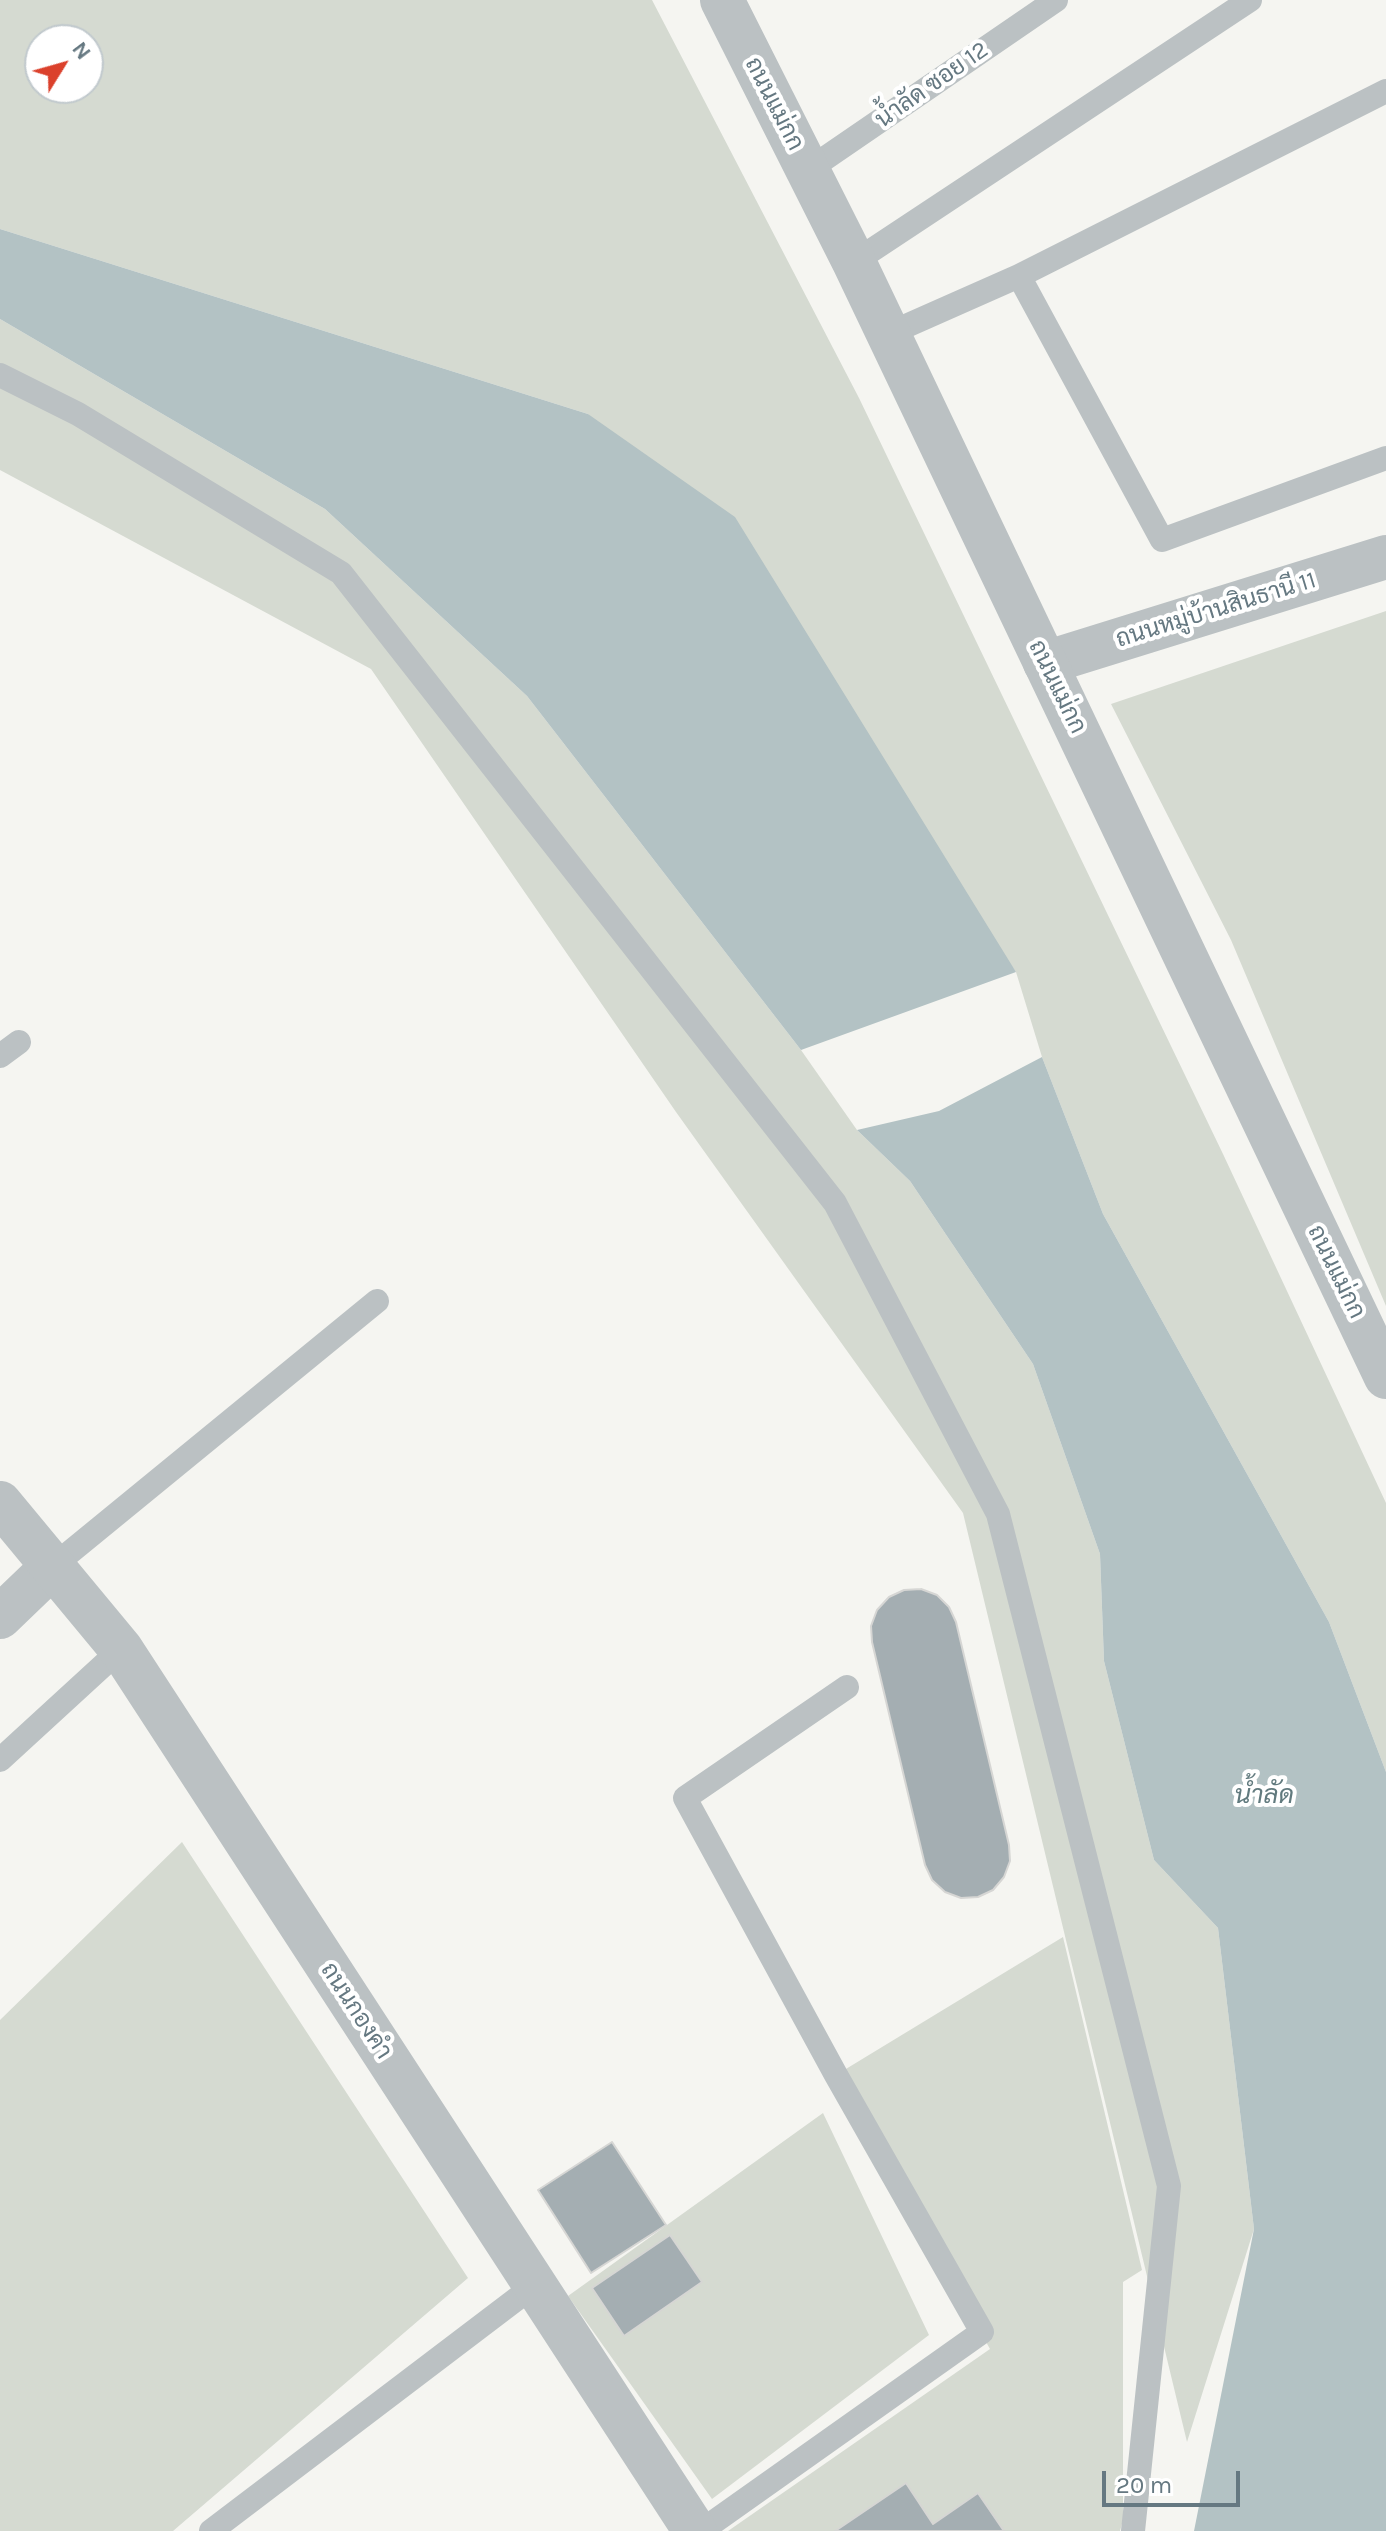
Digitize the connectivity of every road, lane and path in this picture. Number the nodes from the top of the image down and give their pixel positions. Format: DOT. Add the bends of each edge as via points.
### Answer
graph roads {
  1 [pos="722,0"];
  2 [pos="1056,0"];
  3 [pos="1250,0"];
  4 [pos="1386,91"];
  5 [pos="808,170"];
  6 [pos="854,262"];
  7 [pos="1019,276"];
  8 [pos="888,334"];
  9 [pos="0,375"];
  10 [pos="1386,458"];
  11 [pos="1386,557"];
  12 [pos="1045,663"];
  13 [pos="377,1301"];
  14 [pos="1386,1377"];
  15 [pos="0,1503"];
  16 [pos="52,1567"];
  17 [pos="0,1617"];
  18 [pos="121,1649"];
  19 [pos="847,1687"];
  20 [pos="0,1760"];
  21 [pos="535,2285"];
  22 [pos="211,2531"];
  23 [pos="698,2531"];
  24 [pos="1133,2531"];
  1 -- 5 [label="street, ถนนแม่กก"];
  2 -- 5 [label="lane, น้ำลัด ซอย 12"];
  3 -- 6 [label="lane"];
  4 -- 7 [label="lane"];
  5 -- 6 [label="street, ถนนแม่กก"];
  6 -- 8 [label="street, ถนนแม่กก"];
  7 -- 8 [label="lane"];
  7 -- 10 [label="lane" via="1162,540"];
  8 -- 12 [label="street, ถนนแม่กก"];
  9 -- 24 [label="lane" via="78,414 341,573 835,1203 998,1514 1169,2186"];
  11 -- 12 [label="street, ถนนหมู่บ้านสินธานี 11"];
  12 -- 14 [label="street, ถนนแม่กก"];
  13 -- 16 [label="lane"];
  15 -- 16 [label="street, ถนนกองคำ"];
  16 -- 17 [label="street"];
  16 -- 18 [label="street, ถนนกองคำ"];
  18 -- 20 [label="lane"];
  18 -- 21 [label="street, ถนนกองคำ"];
  19 -- 23 [label="lane" via="685,1798 982,2332"];
  21 -- 22 [label="lane"];
  21 -- 23 [label="street, ถนนกองคำ"];
}
